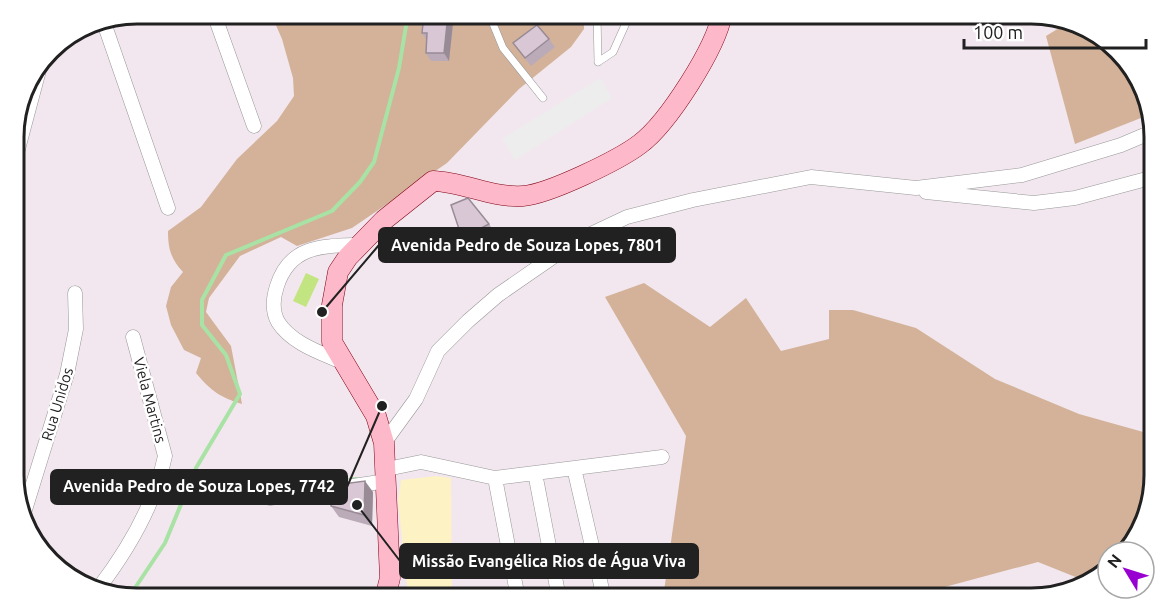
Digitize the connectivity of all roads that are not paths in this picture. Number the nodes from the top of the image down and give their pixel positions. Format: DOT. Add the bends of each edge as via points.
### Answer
graph roads {
  1 [pos="218,24"];
  2 [pos="493,24"];
  3 [pos="597,24"];
  4 [pos="626,24"];
  5 [pos="718,24"];
  6 [pos="107,28"];
  7 [pos="543,98"];
  8 [pos="31,100"];
  9 [pos="25,120"];
  10 [pos="254,126"];
  11 [pos="1144,135"];
  12 [pos="1144,180"];
  13 [pos="916,188"];
  14 [pos="168,208"];
  15 [pos="359,245"];
  16 [pos="75,293"];
  17 [pos="133,337"];
  18 [pos="344,363"];
  19 [pos="384,443"];
  20 [pos="662,457"];
  21 [pos="574,468"];
  22 [pos="535,473"];
  23 [pos="387,475"];
  24 [pos="495,478"];
  25 [pos="270,498"];
  26 [pos="27,502"];
  27 [pos="103,583"];
  28 [pos="388,588"];
  29 [pos="516,588"];
  30 [pos="557,588"];
  31 [pos="602,588"];
  1 -- 10 [label="street"];
  2 -- 7 [label="lane" via="503,48"];
  3 -- 4 [label="lane" via="598,62 613,52"];
  5 -- 15 [label="main road" via="686,87 639,145 536,194 493,194 467,185 433,181"];
  6 -- 14 [label="street"];
  8 -- 9 [label="street"];
  11 -- 13 [label="street" via="1032,173"];
  12 -- 13 [label="street" via="1075,198 1034,204"];
  13 -- 19 [label="street" via="811,177 627,217 576,241 498,295 438,351 416,399"];
  15 -- 18 [label="main road" via="338,272 332,305 333,342"];
  15 -- 18 [label="street" via="319,247 304,252 282,272 274,299 279,323 301,343"];
  16 -- 26 [label="street, Rua Unidos" via="72,354"];
  17 -- 27 [label="street, Viela Martins" via="165,456 158,482 128,544"];
  18 -- 19 [label="main road" via="376,416"];
  19 -- 23 [label="main road"];
  20 -- 21 [label="street"];
  21 -- 22 [label="street"];
  21 -- 31 [label="street"];
  22 -- 24 [label="street"];
  22 -- 30 [label="street"];
  23 -- 24 [label="street" via="421,462"];
  23 -- 25 [label="street"];
  23 -- 28 [label="main road"];
  24 -- 29 [label="street"];
}
